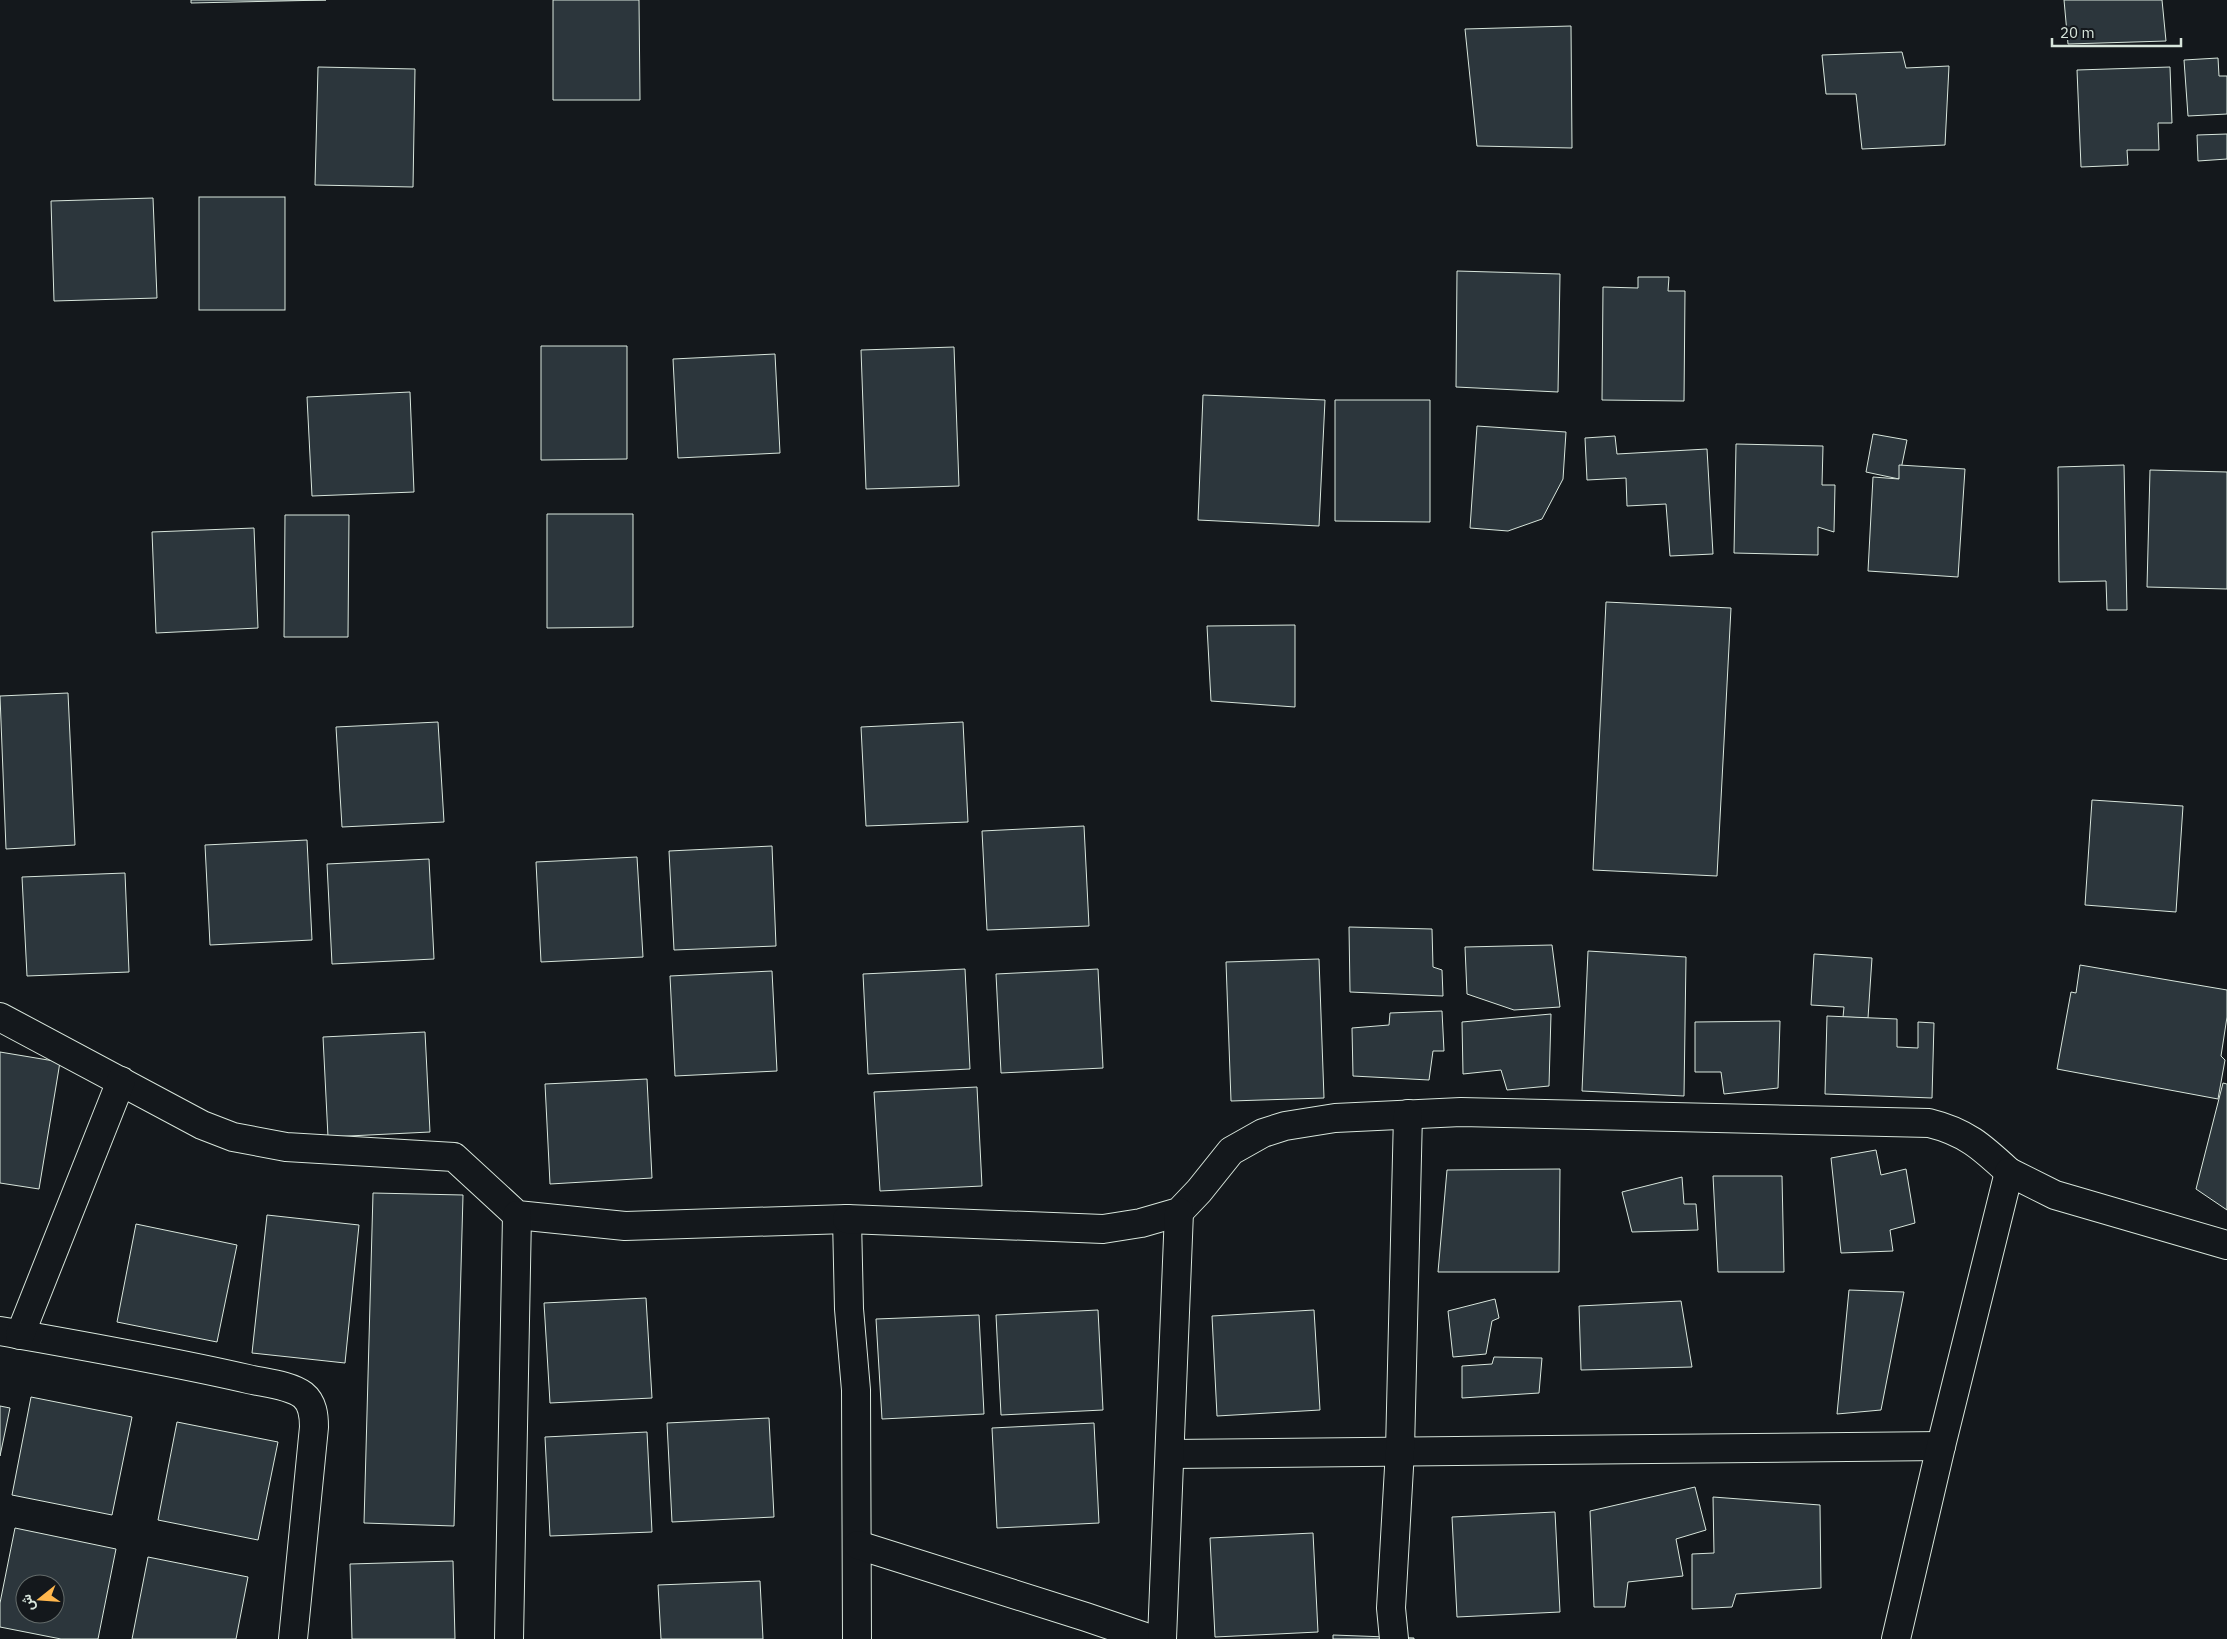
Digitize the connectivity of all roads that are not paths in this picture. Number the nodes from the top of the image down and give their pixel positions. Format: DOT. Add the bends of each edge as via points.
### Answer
graph roads {
  1 [pos="0,1017"];
  2 [pos="121,1081"];
  3 [pos="1408,1114"];
  4 [pos="2009,1172"];
  5 [pos="1179,1212"];
  6 [pos="517,1215"];
  7 [pos="847,1218"];
  8 [pos="2227,1245"];
  9 [pos="10,1333"];
  10 [pos="1941,1446"];
  11 [pos="1400,1450"];
  12 [pos="1170,1454"];
  13 [pos="858,1546"];
  14 [pos="293,1639"];
  15 [pos="509,1639"];
  16 [pos="858,1639"];
  17 [pos="1151,1639"];
  18 [pos="1162,1639"];
  19 [pos="1394,1639"];
  20 [pos="1896,1639"];
  1 -- 2 [label="street"];
  2 -- 6 [label="street" via="202,1125 257,1143 454,1157"];
  2 -- 9 [label="street"];
  3 -- 4 [label="street" via="1461,1112 1929,1123 1968,1136"];
  3 -- 5 [label="street" via="1335,1118 1263,1133 1231,1151"];
  3 -- 11 [label="street"];
  4 -- 8 [label="street" via="2055,1195"];
  4 -- 10 [label="street"];
  5 -- 7 [label="street" via="1103,1229"];
  5 -- 12 [label="street"];
  6 -- 7 [label="street" via="625,1226"];
  6 -- 15 [label="street"];
  7 -- 13 [label="street" via="849,1309 856,1390"];
  9 -- 14 [label="street" via="236,1376 293,1390 308,1400 314,1427"];
  10 -- 11 [label="street"];
  10 -- 20 [label="street"];
  11 -- 12 [label="street"];
  11 -- 19 [label="street" via="1391,1608"];
  12 -- 18 [label="street"];
  13 -- 16 [label="street"];
  13 -- 17 [label="street"];
}
